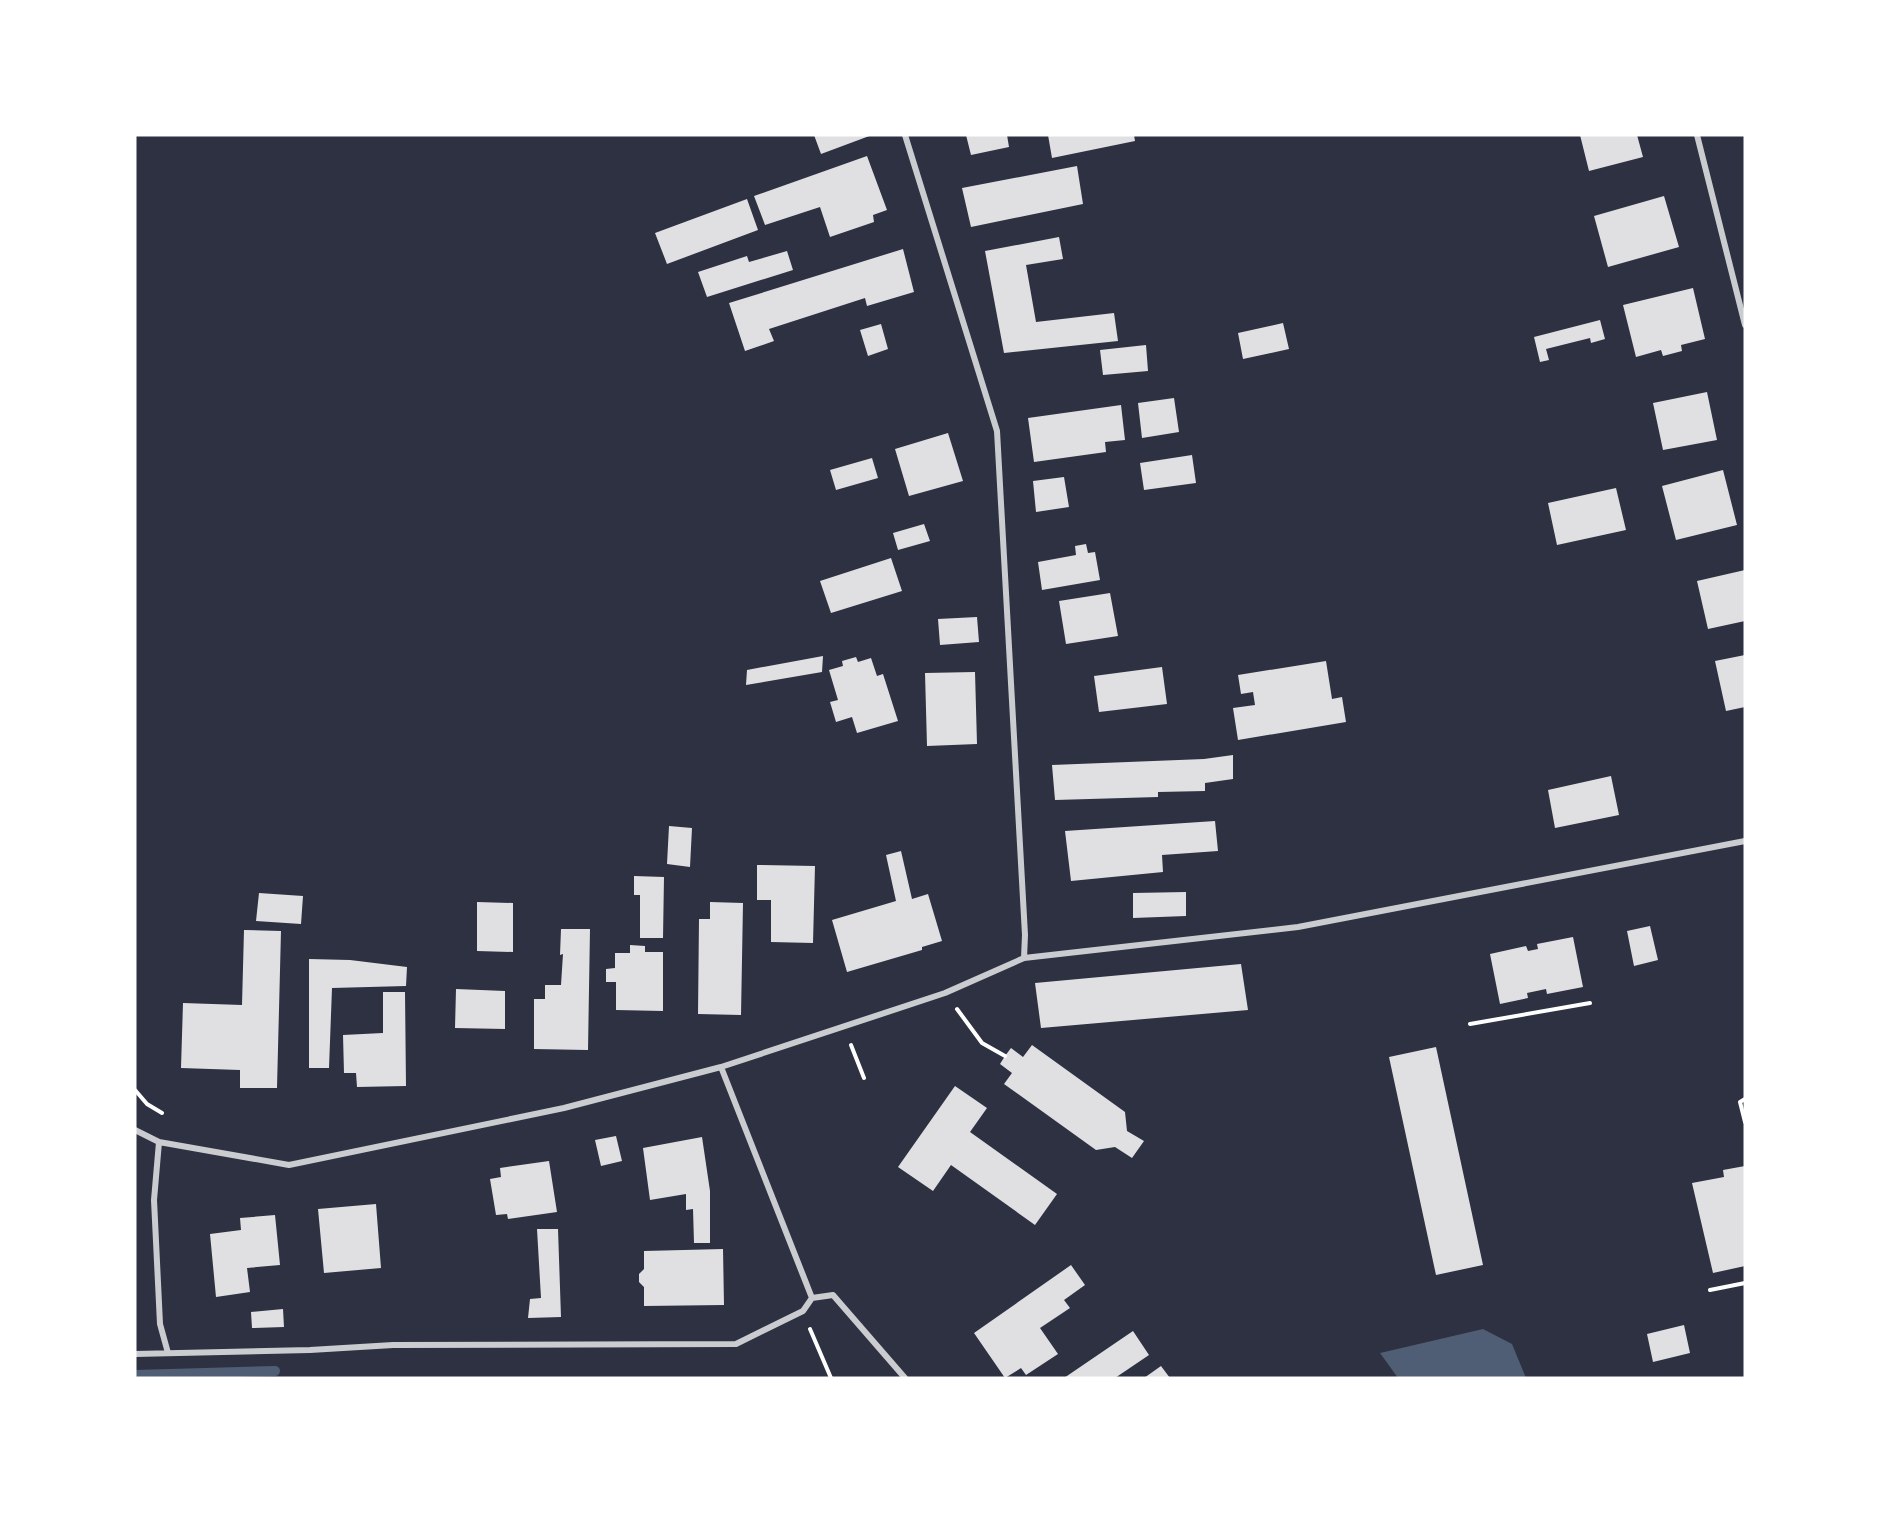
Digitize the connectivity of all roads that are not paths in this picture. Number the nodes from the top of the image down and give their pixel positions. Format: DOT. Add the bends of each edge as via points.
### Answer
graph roads {
  1 [pos="905,135"];
  2 [pos="1697,135"];
  3 [pos="1745,325"];
  4 [pos="1745,841"];
  5 [pos="1024,958"];
  6 [pos="721,1068"];
  7 [pos="135,1130"];
  8 [pos="159,1142"];
  9 [pos="812,1298"];
  10 [pos="168,1353"];
  11 [pos="135,1354"];
  12 [pos="905,1378"];
  1 -- 5 [label="street" via="997,431"];
  2 -- 3 [label="street"];
  4 -- 5 [label="street" via="1298,927"];
  5 -- 6 [label="street" via="945,993"];
  6 -- 8 [label="street" via="564,1108 289,1166"];
  6 -- 9 [label="street"];
  7 -- 8 [label="street"];
  8 -- 10 [label="street" via="154,1200 160,1324"];
  9 -- 10 [label="street" via="803,1311 736,1344 393,1345"];
  9 -- 12 [label="street" via="833,1295"];
  10 -- 11 [label="street"];
}
